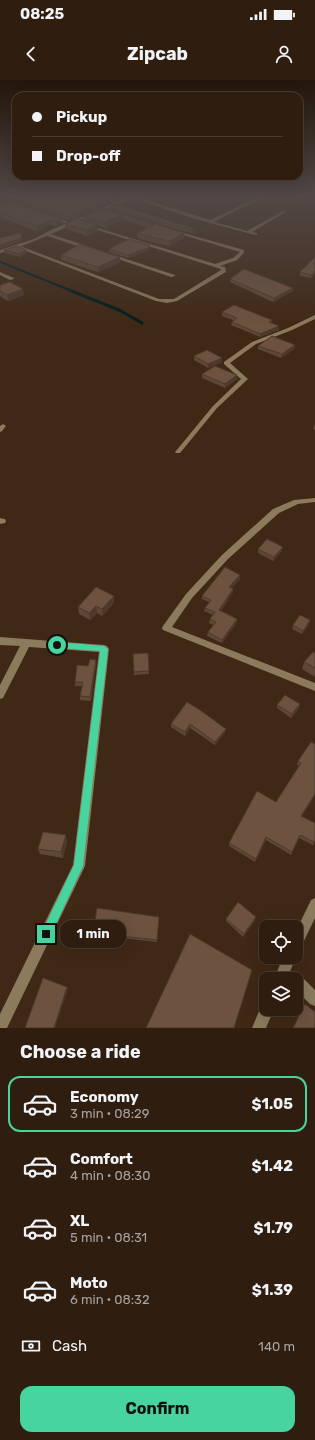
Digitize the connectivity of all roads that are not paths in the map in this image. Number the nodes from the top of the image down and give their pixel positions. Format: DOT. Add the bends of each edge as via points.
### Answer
graph roads {
  1 [pos="35,239"];
  2 [pos="62,239"];
  3 [pos="131,239"];
  4 [pos="203,239"];
  5 [pos="18,247"];
  6 [pos="91,249"];
  7 [pos="0,252"];
  8 [pos="106,254"];
  9 [pos="214,266"];
  10 [pos="0,273"];
  11 [pos="173,276"];
  12 [pos="12,279"];
  13 [pos="315,317"];
  14 [pos="178,452"];
  15 [pos="315,500"];
  16 [pos="0,642"];
  17 [pos="26,643"];
  18 [pos="315,687"];
  19 [pos="0,695"];
  20 [pos="315,904"];
  21 [pos="303,930"];
  22 [pos="303,988"];
  23 [pos="315,999"];
  24 [pos="264,1016"];
  25 [pos="0,1028"];
  26 [pos="259,1028"];
  1 -- 5 [label="street"];
  2 -- 6 [label="street"];
  3 -- 9 [label="street"];
  4 -- 9 [label="street" via="242,251 235,259"];
  5 -- 7 [label="street"];
  5 -- 9 [label="street" via="158,300 168,301 175,300 224,271 223,268"];
  8 -- 11 [label="street"];
  10 -- 12 [label="street"];
  13 -- 14 [label="street" via="254,343 226,363 244,379 215,407"];
  15 -- 18 [label="street" via="297,502 276,511 225,557 189,596 166,628"];
  16 -- 17 [label="street"];
  17 -- 19 [label="street"];
  17 -- 25 [label="street" via="104,649 79,866"];
  20 -- 21 [label="street"];
  22 -- 23 [label="street"];
  24 -- 26 [label="street"];
}
